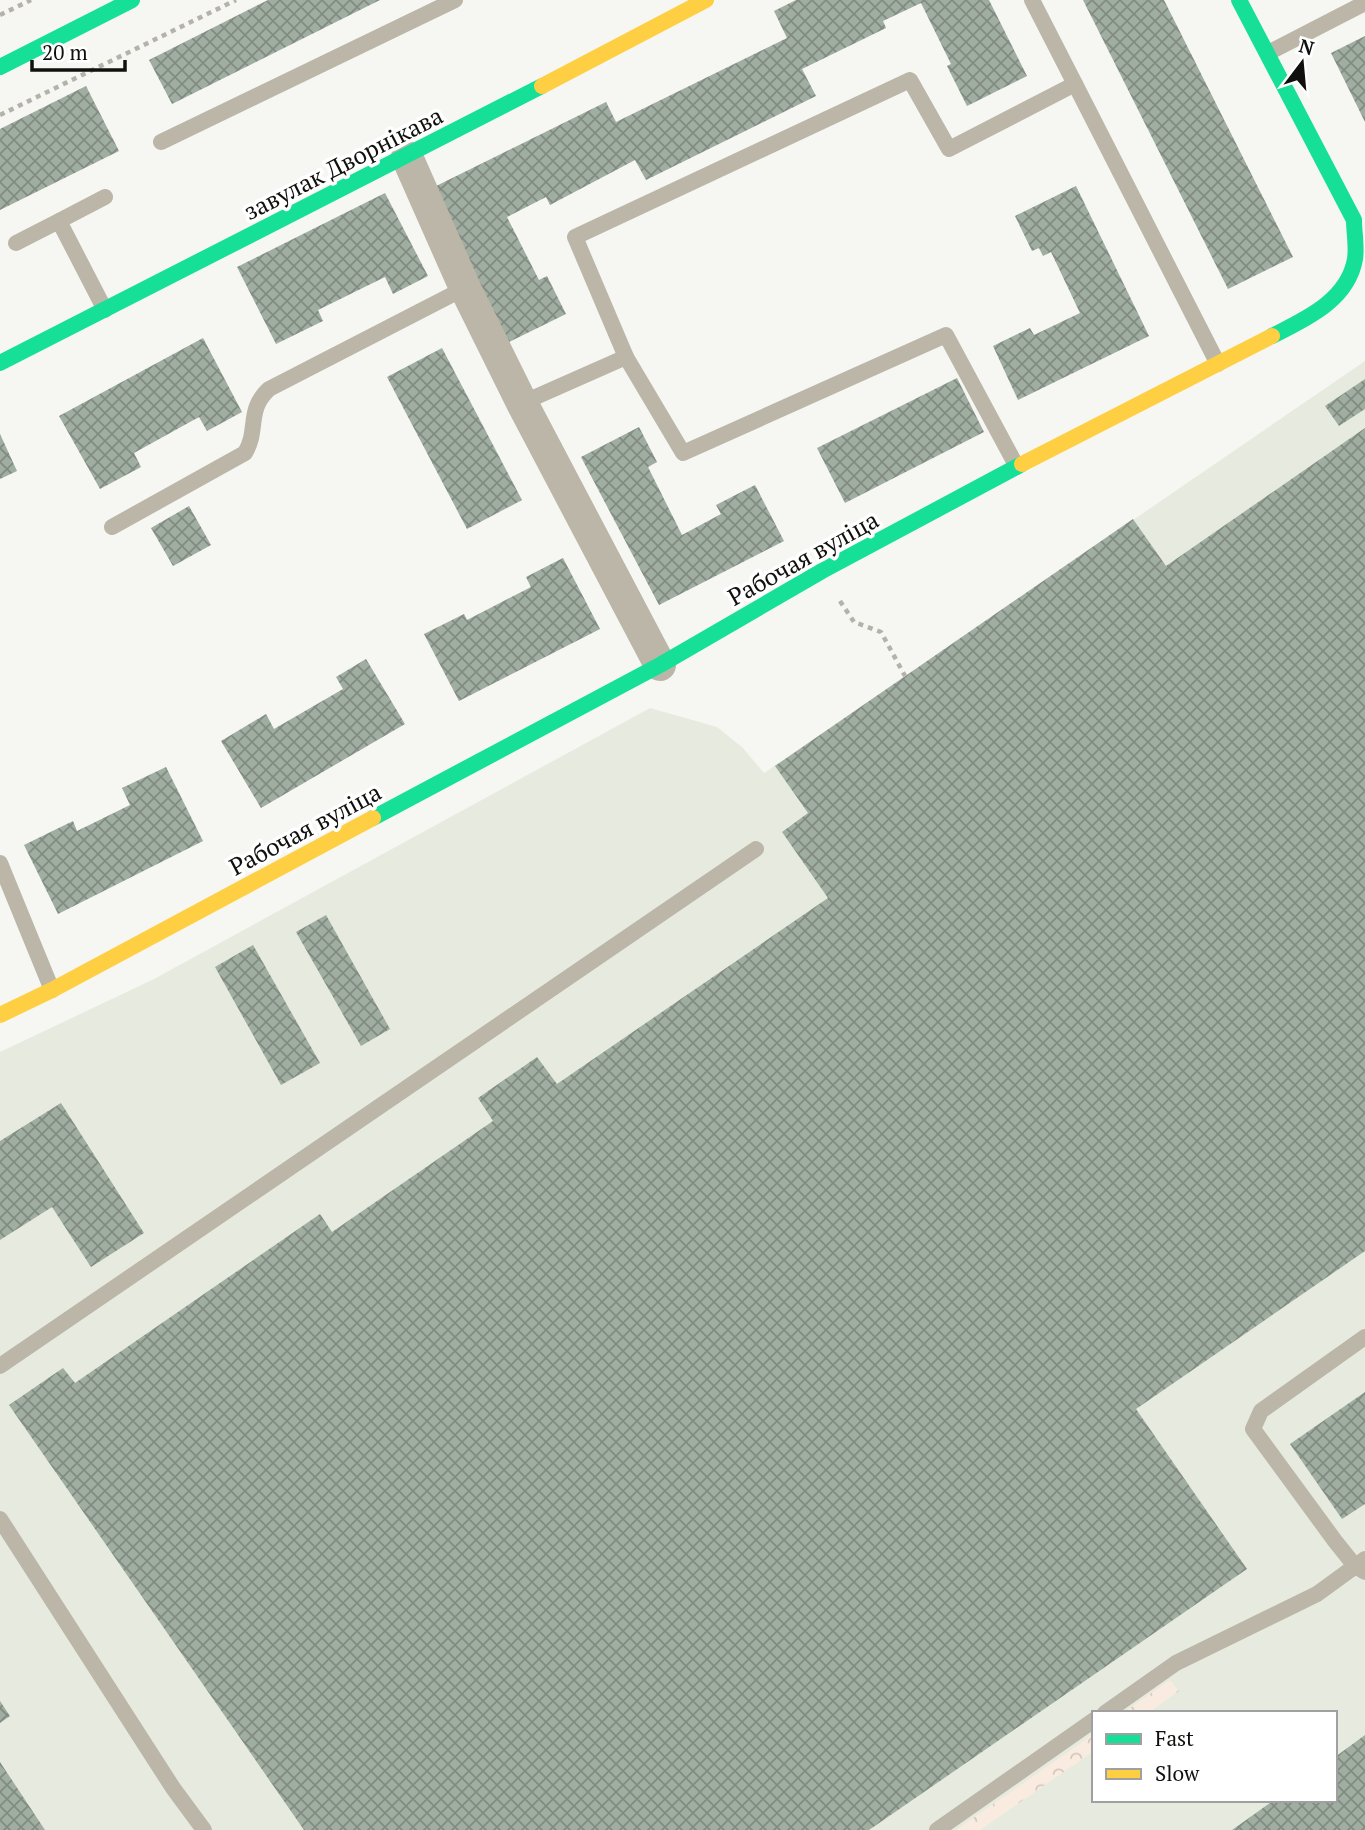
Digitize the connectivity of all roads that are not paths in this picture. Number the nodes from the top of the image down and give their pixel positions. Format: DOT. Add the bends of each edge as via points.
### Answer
graph roads {
  1 [pos="132,0"];
  2 [pos="455,0"];
  3 [pos="706,0"];
  4 [pos="1032,0"];
  5 [pos="1239,0"];
  6 [pos="1365,3"];
  7 [pos="1268,53"];
  8 [pos="0,67"];
  9 [pos="1074,85"];
  10 [pos="161,142"];
  11 [pos="407,157"];
  12 [pos="105,198"];
  13 [pos="59,221"];
  14 [pos="16,243"];
  15 [pos="465,288"];
  16 [pos="105,310"];
  17 [pos="626,357"];
  18 [pos="0,363"];
  19 [pos="1218,364"];
  20 [pos="522,403"];
  21 [pos="1017,467"];
  22 [pos="112,527"];
  23 [pos="660,664"];
  24 [pos="756,849"];
  25 [pos="0,863"];
  26 [pos="52,990"];
  27 [pos="0,1015"];
  28 [pos="1365,1337"];
  29 [pos="0,1366"];
  30 [pos="0,1519"];
  31 [pos="1362,1566"];
  32 [pos="1108,1711"];
  33 [pos="1092,1721"];
  34 [pos="204,1830"];
  35 [pos="937,1830"];
  1 -- 8 [label="street"];
  2 -- 10 [label="lane"];
  3 -- 11 [label="street, завулак Дворнікава"];
  4 -- 9 [label="lane"];
  5 -- 7 [label="street, Рабочая вуліца"];
  6 -- 7 [label="lane"];
  7 -- 19 [label="street, Рабочая вуліца" via="1354,220 1355,259 1345,288 1324,307"];
  9 -- 17 [label="lane" via="949,149 910,80 575,237"];
  9 -- 19 [label="lane"];
  11 -- 15 [label="street"];
  11 -- 16 [label="street, завулак Дворнікава"];
  12 -- 13 [label="lane"];
  13 -- 14 [label="lane"];
  13 -- 16 [label="lane"];
  15 -- 20 [label="street"];
  15 -- 22 [label="lane" via="268,389 257,403 245,453"];
  16 -- 18 [label="street, завулак Дворнікава"];
  17 -- 20 [label="lane"];
  17 -- 21 [label="lane" via="683,453 946,335"];
  19 -- 21 [label="street, Рабочая вуліца"];
  20 -- 23 [label="street"];
  21 -- 23 [label="street, Рабочая вуліца"];
  23 -- 26 [label="street, Рабочая вуліца"];
  24 -- 29 [label="lane"];
  25 -- 26 [label="lane"];
  26 -- 27 [label="street, Рабочая вуліца"];
  28 -- 31 [label="lane" via="1261,1411 1253,1429"];
  30 -- 34 [label="lane"];
  31 -- 32 [label="lane" via="1317,1594 1175,1663"];
  33 -- 35 [label="lane"];
}
